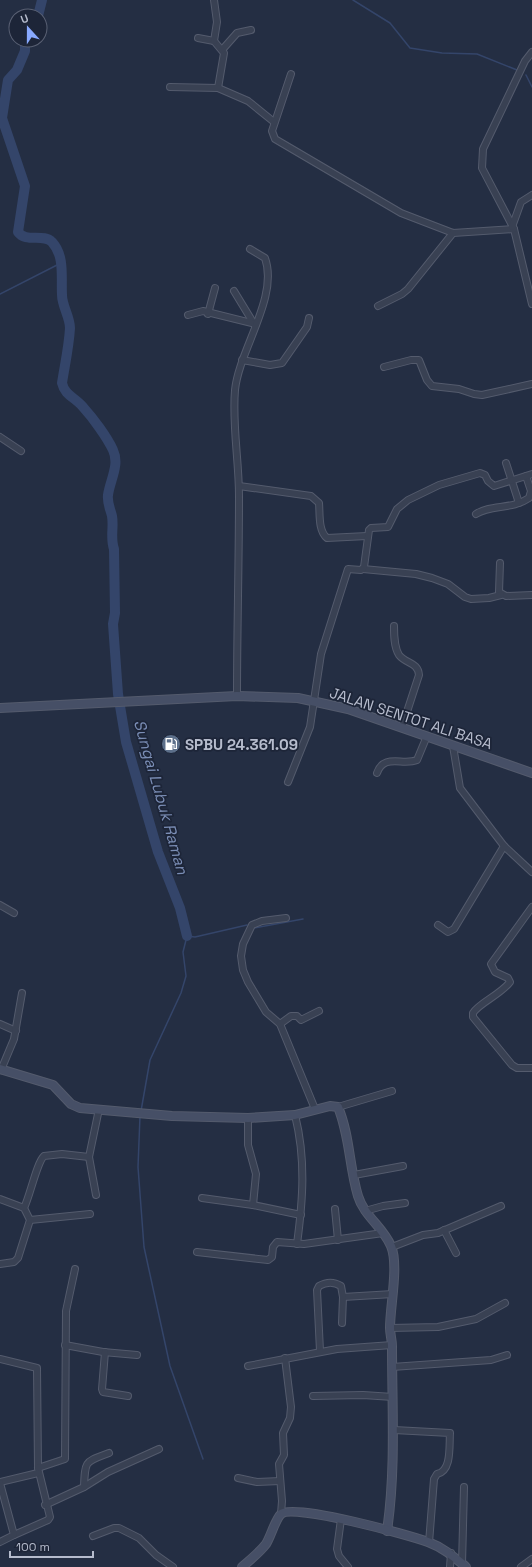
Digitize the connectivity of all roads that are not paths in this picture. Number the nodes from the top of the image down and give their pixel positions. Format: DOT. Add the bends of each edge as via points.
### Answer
graph roads {
  1 [pos="214,0"];
  2 [pos="251,30"];
  3 [pos="198,38"];
  4 [pos="214,41"];
  5 [pos="222,50"];
  6 [pos="532,52"];
  7 [pos="291,74"];
  8 [pos="170,87"];
  9 [pos="218,88"];
  10 [pos="274,122"];
  11 [pos="532,195"];
  12 [pos="513,228"];
  13 [pos="453,233"];
  14 [pos="250,249"];
  15 [pos="215,288"];
  16 [pos="234,291"];
  17 [pos="532,304"];
  18 [pos="378,306"];
  19 [pos="208,314"];
  20 [pos="188,315"];
  21 [pos="309,318"];
  22 [pos="255,324"];
  23 [pos="242,360"];
  24 [pos="384,367"];
  25 [pos="532,384"];
  26 [pos="0,437"];
  27 [pos="21,451"];
  28 [pos="506,464"];
  29 [pos="529,475"];
  30 [pos="512,481"];
  31 [pos="239,486"];
  32 [pos="519,503"];
  33 [pos="476,514"];
  34 [pos="367,536"];
  35 [pos="500,563"];
  36 [pos="363,569"];
  37 [pos="502,595"];
  38 [pos="532,595"];
  39 [pos="394,626"];
  40 [pos="237,696"];
  41 [pos="314,701"];
  42 [pos="0,705"];
  43 [pos="4,708"];
  44 [pos="402,727"];
  45 [pos="426,736"];
  46 [pos="453,746"];
  47 [pos="377,774"];
  48 [pos="532,774"];
  49 [pos="288,782"];
  50 [pos="504,846"];
  51 [pos="532,872"];
  52 [pos="0,905"];
  53 [pos="532,907"];
  54 [pos="14,913"];
  55 [pos="286,918"];
  56 [pos="438,925"];
  57 [pos="22,993"];
  58 [pos="319,1011"];
  59 [pos="0,1024"];
  60 [pos="280,1024"];
  61 [pos="16,1031"];
  62 [pos="532,1068"];
  63 [pos="1,1070"];
  64 [pos="392,1091"];
  65 [pos="338,1107"];
  66 [pos="99,1109"];
  67 [pos="315,1109"];
  68 [pos="295,1115"];
  69 [pos="248,1118"];
  70 [pos="89,1157"];
  71 [pos="403,1166"];
  72 [pos="354,1175"];
  73 [pos="96,1195"];
  74 [pos="202,1198"];
  75 [pos="0,1199"];
  76 [pos="404,1203"];
  77 [pos="253,1205"];
  78 [pos="501,1206"];
  79 [pos="24,1208"];
  80 [pos="335,1209"];
  81 [pos="365,1211"];
  82 [pos="90,1214"];
  83 [pos="301,1215"];
  84 [pos="30,1220"];
  85 [pos="444,1230"];
  86 [pos="383,1233"];
  87 [pos="338,1240"];
  88 [pos="296,1244"];
  89 [pos="392,1247"];
  90 [pos="197,1252"];
  91 [pos="456,1253"];
  92 [pos="0,1264"];
  93 [pos="75,1269"];
  94 [pos="393,1294"];
  95 [pos="343,1297"];
  96 [pos="505,1303"];
  97 [pos="342,1323"];
  98 [pos="390,1328"];
  99 [pos="66,1345"];
  100 [pos="392,1345"];
  101 [pos="320,1351"];
  102 [pos="105,1352"];
  103 [pos="137,1355"];
  104 [pos="508,1355"];
  105 [pos="285,1358"];
  106 [pos="0,1359"];
  107 [pos="248,1366"];
  108 [pos="392,1367"];
  109 [pos="128,1396"];
  110 [pos="312,1396"];
  111 [pos="393,1397"];
  112 [pos="394,1430"];
  113 [pos="159,1449"];
  114 [pos="109,1453"];
  115 [pos="38,1471"];
  116 [pos="238,1478"];
  117 [pos="280,1481"];
  118 [pos="0,1483"];
  119 [pos="84,1486"];
  120 [pos="464,1488"];
  121 [pos="45,1505"];
  122 [pos="281,1514"];
  123 [pos="341,1519"];
  124 [pos="387,1531"];
  125 [pos="14,1535"];
  126 [pos="93,1536"];
  127 [pos="0,1542"];
  128 [pos="429,1542"];
  129 [pos="451,1553"];
  130 [pos="532,1559"];
  131 [pos="464,1565"];
  132 [pos="173,1567"];
  133 [pos="242,1567"];
  134 [pos="348,1567"];
  135 [pos="450,1567"];
  136 [pos="521,1567"];
  1 -- 4 [label="street" via="217,22"];
  2 -- 5 [label="street" via="237,32"];
  3 -- 4 [label="street"];
  4 -- 5 [label="street"];
  5 -- 9 [label="street" via="224,55"];
  6 -- 12 [label="street" via="525,61 482,156 482,168"];
  7 -- 10 [label="street"];
  8 -- 9 [label="street"];
  9 -- 10 [label="street" via="248,101"];
  10 -- 13 [label="street" via="272,133 279,142 401,213"];
  11 -- 12 [label="street" via="521,202"];
  12 -- 13 [label="street"];
  12 -- 17 [label="street"];
  13 -- 18 [label="street" via="408,289"];
  14 -- 22 [label="street" via="265,258 268,275 261,312"];
  15 -- 19 [label="street"];
  16 -- 22 [label="street"];
  19 -- 20 [label="street" via="200,311"];
  19 -- 22 [label="street"];
  21 -- 23 [label="street" via="307,327 282,363 270,365"];
  22 -- 23 [label="street"];
  23 -- 31 [label="street" via="235,389 234,425"];
  24 -- 25 [label="street" via="418,359 432,386 459,389 474,394 487,394"];
  26 -- 27 [label="street"];
  28 -- 30 [label="street"];
  29 -- 30 [label="street"];
  29 -- 32 [label="street" via="531,494"];
  30 -- 32 [label="street"];
  30 -- 34 [label="street" via="494,486 480,473 440,485 401,504 389,526 370,529"];
  31 -- 34 [label="street" via="311,496 318,503 325,537"];
  31 -- 40 [label="street"];
  32 -- 33 [label="street" via="485,509"];
  34 -- 36 [label="street"];
  35 -- 37 [label="street" via="498,590"];
  36 -- 37 [label="street" via="432,578 448,584 471,599"];
  36 -- 41 [label="street" via="349,569 344,576 321,654"];
  37 -- 38 [label="street"];
  39 -- 44 [label="street" via="398,653 415,665 419,674"];
  40 -- 41 [label="street, JALAN SENTOT ALI BASA"];
  40 -- 43 [label="street, JALAN SENTOT ALI BASA"];
  41 -- 44 [label="street, JALAN SENTOT ALI BASA"];
  41 -- 49 [label="street" via="310,727"];
  42 -- 43 [label="street, JALAN SENTOT ALI BASA" via="4,704"];
  44 -- 45 [label="street, JALAN SENTOT ALI BASA"];
  45 -- 46 [label="street, JALAN SENTOT ALI BASA"];
  45 -- 47 [label="street" via="417,760 388,762 381,766"];
  46 -- 48 [label="street, JALAN SENTOT ALI BASA"];
  46 -- 50 [label="street" via="460,788"];
  50 -- 51 [label="street"];
  50 -- 56 [label="street" via="454,929 448,932"];
  52 -- 54 [label="street"];
  53 -- 62 [label="street" via="491,964 495,972 508,978 510,982 473,1013 473,1017 512,1065 517,1068"];
  55 -- 60 [label="street" via="252,925 243,944 241,956 248,982 266,1012"];
  57 -- 61 [label="street"];
  58 -- 60 [label="street" via="301,1020 297,1016 291,1016"];
  59 -- 61 [label="street"];
  60 -- 67 [label="street"];
  61 -- 63 [label="street"];
  63 -- 66 [label="street" via="53,1085 75,1107"];
  64 -- 65 [label="street"];
  65 -- 67 [label="street"];
  65 -- 72 [label="street" via="346,1124"];
  66 -- 69 [label="street" via="172,1116"];
  66 -- 70 [label="street"];
  67 -- 68 [label="street"];
  68 -- 69 [label="street"];
  68 -- 83 [label="street" via="302,1141"];
  69 -- 77 [label="street" via="248,1145 256,1174"];
  70 -- 73 [label="street"];
  70 -- 79 [label="street" via="62,1154 44,1156 39,1162"];
  71 -- 72 [label="street"];
  72 -- 81 [label="street" via="358,1196"];
  74 -- 77 [label="street"];
  75 -- 79 [label="street"];
  76 -- 81 [label="street"];
  77 -- 83 [label="street"];
  78 -- 85 [label="street"];
  79 -- 84 [label="street"];
  80 -- 87 [label="street"];
  81 -- 86 [label="street"];
  82 -- 84 [label="street"];
  83 -- 88 [label="street"];
  84 -- 92 [label="street" via="18,1258 14,1262"];
  85 -- 89 [label="street"];
  85 -- 91 [label="street"];
  86 -- 87 [label="street"];
  86 -- 89 [label="street"];
  87 -- 88 [label="street"];
  88 -- 90 [label="street" via="277,1242 268,1260"];
  89 -- 94 [label="street"];
  93 -- 99 [label="street" via="66,1310"];
  94 -- 95 [label="street"];
  94 -- 98 [label="street"];
  95 -- 97 [label="street"];
  95 -- 101 [label="street" via="341,1286 336,1283 319,1286"];
  96 -- 98 [label="street" via="481,1317 438,1327"];
  98 -- 100 [label="street"];
  99 -- 102 [label="street"];
  99 -- 115 [label="street" via="65,1459"];
  100 -- 101 [label="street"];
  100 -- 108 [label="street"];
  101 -- 105 [label="street"];
  102 -- 103 [label="street"];
  102 -- 109 [label="street" via="103,1392"];
  104 -- 108 [label="street" via="491,1360"];
  105 -- 107 [label="street"];
  105 -- 117 [label="street" via="291,1406 290,1418 283,1433 284,1455 279,1464"];
  106 -- 115 [label="street" via="37,1368"];
  108 -- 111 [label="street"];
  110 -- 111 [label="street"];
  111 -- 112 [label="street"];
  112 -- 124 [label="street" via="392,1495"];
  112 -- 128 [label="street" via="450,1433 447,1467 434,1479"];
  113 -- 119 [label="street"];
  114 -- 119 [label="street" via="89,1461 85,1467"];
  115 -- 118 [label="street"];
  115 -- 121 [label="street"];
  116 -- 117 [label="street" via="257,1482"];
  117 -- 122 [label="street"];
  118 -- 125 [label="street"];
  119 -- 121 [label="street"];
  120 -- 131 [label="street"];
  121 -- 125 [label="street" via="50,1517 48,1520"];
  122 -- 123 [label="street" via="296,1510"];
  122 -- 133 [label="street" via="266,1544"];
  123 -- 124 [label="street"];
  123 -- 134 [label="street" via="337,1549"];
  124 -- 128 [label="street"];
  125 -- 127 [label="street"];
  126 -- 132 [label="street" via="118,1528 139,1538"];
  128 -- 129 [label="street"];
  129 -- 131 [label="street"];
  129 -- 135 [label="street"];
  130 -- 136 [label="street"];
}
